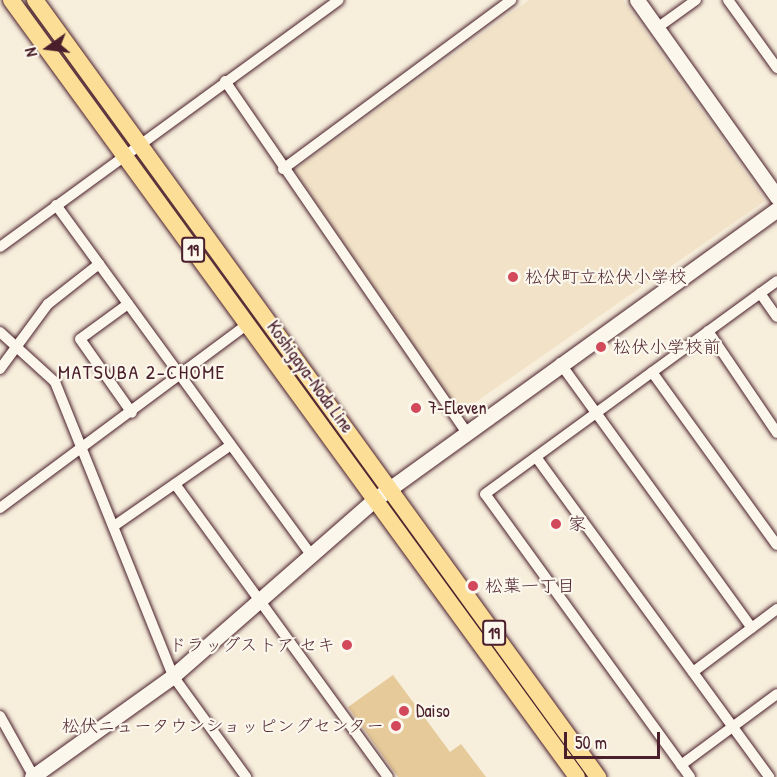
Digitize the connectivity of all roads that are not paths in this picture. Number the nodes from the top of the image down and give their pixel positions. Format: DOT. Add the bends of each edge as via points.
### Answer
graph roads {
  1 [pos="11,0"];
  2 [pos="35,0"];
  3 [pos="339,0"];
  4 [pos="511,0"];
  5 [pos="637,0"];
  6 [pos="696,0"];
  7 [pos="728,0"];
  8 [pos="657,28"];
  9 [pos="777,68"];
  10 [pos="225,81"];
  11 [pos="139,144"];
  12 [pos="124,154"];
  13 [pos="283,169"];
  14 [pos="777,197"];
  15 [pos="56,205"];
  16 [pos="777,209"];
  17 [pos="0,247"];
  18 [pos="99,264"];
  19 [pos="777,280"];
  20 [pos="760,293"];
  21 [pos="128,304"];
  22 [pos="777,317"];
  23 [pos="248,324"];
  24 [pos="708,331"];
  25 [pos="0,332"];
  26 [pos="18,347"];
  27 [pos="560,363"];
  28 [pos="0,369"];
  29 [pos="652,372"];
  30 [pos="180,376"];
  31 [pos="132,413"];
  32 [pos="596,413"];
  33 [pos="467,433"];
  34 [pos="777,433"];
  35 [pos="231,445"];
  36 [pos="84,450"];
  37 [pos="536,457"];
  38 [pos="176,484"];
  39 [pos="391,488"];
  40 [pos="374,500"];
  41 [pos="0,508"];
  42 [pos="114,526"];
  43 [pos="777,545"];
  44 [pos="311,555"];
  45 [pos="258,603"];
  46 [pos="777,609"];
  47 [pos="752,628"];
  48 [pos="693,672"];
  49 [pos="173,676"];
  50 [pos="777,694"];
  51 [pos="0,716"];
  52 [pos="733,727"];
  53 [pos="681,765"];
  54 [pos="33,777"];
  55 [pos="246,777"];
  56 [pos="388,777"];
  57 [pos="577,777"];
  58 [pos="598,777"];
  59 [pos="690,777"];
  60 [pos="769,777"];
  1 -- 12 [label="main road, Koshigaya-Noda Line / 19"];
  2 -- 11 [label="main road, Koshigaya-Noda Line / 19"];
  3 -- 10 [label="street"];
  4 -- 13 [label="street"];
  5 -- 8 [label="street"];
  6 -- 8 [label="street"];
  7 -- 9 [label="street"];
  8 -- 14 [label="street"];
  10 -- 11 [label="street"];
  10 -- 13 [label="street"];
  11 -- 12 [label="street"];
  11 -- 39 [label="main road, Koshigaya-Noda Line / 19"];
  12 -- 15 [label="street"];
  12 -- 23 [label="main road, Koshigaya-Noda Line / 19"];
  13 -- 33 [label="street"];
  15 -- 17 [label="street"];
  15 -- 18 [label="street"];
  16 -- 27 [label="street"];
  18 -- 21 [label="street"];
  18 -- 26 [label="street" via="48,304"];
  19 -- 20 [label="street"];
  20 -- 22 [label="street"];
  20 -- 24 [label="street"];
  21 -- 30 [label="street"];
  21 -- 31 [label="street" via="80,339"];
  23 -- 30 [label="street"];
  23 -- 40 [label="main road, Koshigaya-Noda Line / 19"];
  24 -- 29 [label="street"];
  24 -- 34 [label="street"];
  25 -- 26 [label="street"];
  26 -- 28 [label="street"];
  26 -- 36 [label="street" via="55,381"];
  27 -- 32 [label="street"];
  27 -- 33 [label="street"];
  29 -- 32 [label="street"];
  29 -- 43 [label="street"];
  30 -- 31 [label="street"];
  30 -- 35 [label="street"];
  31 -- 36 [label="street"];
  32 -- 37 [label="street"];
  32 -- 47 [label="street"];
  33 -- 39 [label="street"];
  35 -- 38 [label="street"];
  35 -- 44 [label="street"];
  36 -- 41 [label="street"];
  36 -- 42 [label="street"];
  37 -- 48 [label="street"];
  37 -- 53 [label="street" via="485,494"];
  38 -- 42 [label="street"];
  38 -- 45 [label="street"];
  39 -- 40 [label="street"];
  39 -- 58 [label="main road, Koshigaya-Noda Line / 19"];
  40 -- 44 [label="street"];
  40 -- 57 [label="main road, Koshigaya-Noda Line / 19"];
  42 -- 49 [label="street"];
  44 -- 45 [label="street"];
  45 -- 49 [label="street"];
  45 -- 56 [label="street"];
  46 -- 47 [label="street"];
  47 -- 48 [label="street"];
  48 -- 52 [label="street"];
  49 -- 54 [label="street"];
  49 -- 55 [label="street"];
  50 -- 52 [label="street"];
  51 -- 54 [label="street"];
  52 -- 53 [label="street"];
  52 -- 60 [label="street"];
  53 -- 59 [label="street"];
}
